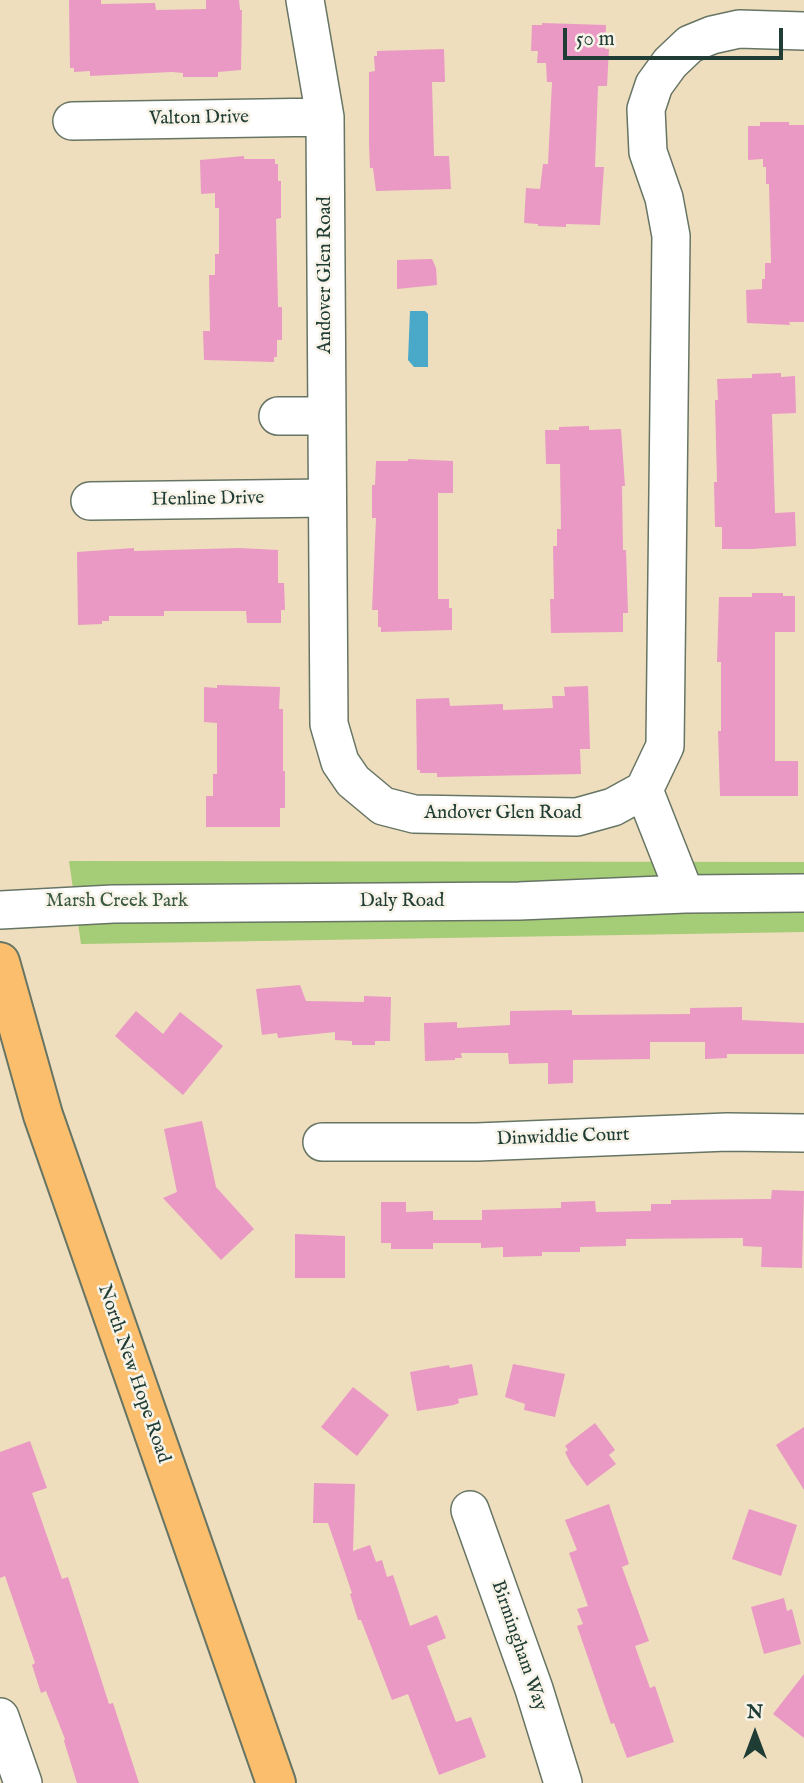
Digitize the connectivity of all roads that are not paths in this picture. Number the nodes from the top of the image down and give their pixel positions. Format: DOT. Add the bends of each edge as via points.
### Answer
graph roads {
  1 [pos="305,0"];
  2 [pos="804,31"];
  3 [pos="326,117"];
  4 [pos="72,121"];
  5 [pos="278,416"];
  6 [pos="327,416"];
  7 [pos="327,498"];
  8 [pos="90,501"];
  9 [pos="644,790"];
  10 [pos="804,893"];
  11 [pos="685,894"];
  12 [pos="0,911"];
  13 [pos="0,962"];
  14 [pos="804,1133"];
  15 [pos="322,1142"];
  16 [pos="470,1510"];
  17 [pos="0,1717"];
  18 [pos="23,1783"];
  19 [pos="276,1783"];
  20 [pos="563,1783"];
  1 -- 3 [label="street, Andover Glen Road"];
  2 -- 9 [label="street" via="739,29 690,44 654,85 646,109 648,152 671,236 666,746"];
  3 -- 4 [label="street, Valton Drive"];
  3 -- 6 [label="street, Andover Glen Road"];
  5 -- 6 [label="street"];
  6 -- 7 [label="street, Andover Glen Road"];
  7 -- 8 [label="street, Henline Drive"];
  7 -- 9 [label="street, Andover Glen Road" via="329,724 340,762 353,781 383,806 414,814 577,817 613,807"];
  9 -- 11 [label="street"];
  10 -- 11 [label="street, Daly Road"];
  11 -- 12 [label="street, Daly Road" via="519,901 113,904"];
  13 -- 19 [label="main road, North New Hope Road" via="43,1115"];
  14 -- 15 [label="street, Dinwiddie Court"];
  16 -- 20 [label="street, Birmingham Way"];
  17 -- 18 [label="street"];
}
